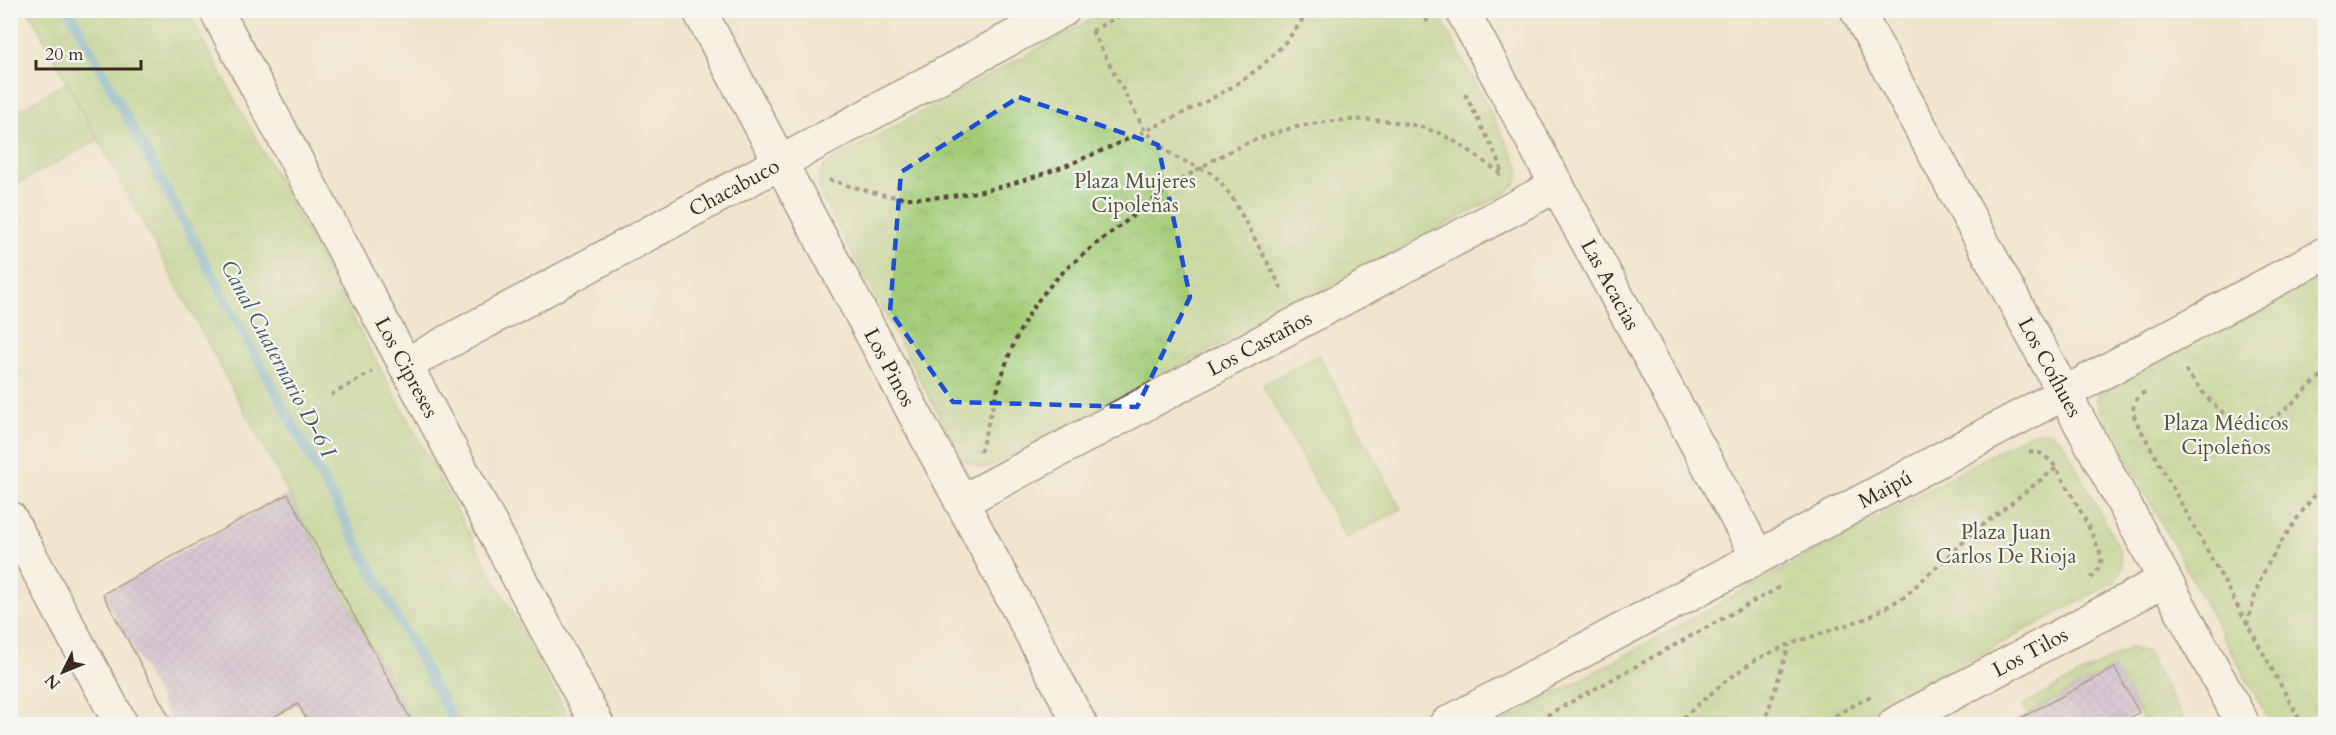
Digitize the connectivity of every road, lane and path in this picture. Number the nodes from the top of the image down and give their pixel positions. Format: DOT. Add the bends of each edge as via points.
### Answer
graph roads {
  1 [pos="216,10"];
  2 [pos="699,10"];
  3 [pos="1129,10"];
  4 [pos="1309,10"];
  5 [pos="1422,10"];
  6 [pos="1462,10"];
  7 [pos="1857,10"];
  8 [pos="1072,23"];
  9 [pos="1432,30"];
  10 [pos="1092,31"];
  11 [pos="1463,90"];
  12 [pos="1145,131"];
  13 [pos="781,163"];
  14 [pos="1198,167"];
  15 [pos="1501,174"];
  16 [pos="831,175"];
  17 [pos="829,180"];
  18 [pos="1495,181"];
  19 [pos="1557,185"];
  20 [pos="829,186"];
  21 [pos="2325,253"];
  22 [pos="1285,295"];
  23 [pos="405,365"];
  24 [pos="2195,365"];
  25 [pos="2185,370"];
  26 [pos="373,372"];
  27 [pos="2325,372"];
  28 [pos="2175,375"];
  29 [pos="2145,391"];
  30 [pos="2064,393"];
  31 [pos="330,395"];
  32 [pos="979,453"];
  33 [pos="2025,453"];
  34 [pos="2056,468"];
  35 [pos="2325,479"];
  36 [pos="961,502"];
  37 [pos="10,519"];
  38 [pos="1758,557"];
  39 [pos="2165,580"];
  40 [pos="2085,581"];
  41 [pos="1790,582"];
  42 [pos="2247,625"];
  43 [pos="1790,644"];
  44 [pos="1880,691"];
  45 [pos="121,724"];
  46 [pos="597,724"];
  47 [pos="1080,724"];
  48 [pos="1446,724"];
  49 [pos="1531,724"];
  50 [pos="1676,724"];
  51 [pos="1764,724"];
  52 [pos="1819,724"];
  53 [pos="1895,724"];
  54 [pos="2243,724"];
  55 [pos="2302,724"];
  1 -- 23 [label="street, Los Cipreses"];
  2 -- 13 [label="street, Los Pinos"];
  3 -- 10 [label="path"];
  4 -- 12 [label="path" via="1256,71 1204,103"];
  5 -- 9 [label="path"];
  6 -- 19 [label="street, Las Acacias"];
  7 -- 30 [label="street, Los Coíhues"];
  8 -- 10 [label="path"];
  8 -- 13 [label="street, Chacabuco"];
  10 -- 12 [label="path"];
  11 -- 15 [label="path" via="1501,165"];
  12 -- 14 [label="path" via="1173,156"];
  12 -- 17 [label="path" via="1032,177 964,193 907,198"];
  13 -- 23 [label="street, Chacabuco"];
  13 -- 36 [label="street, Los Pinos"];
  14 -- 15 [label="path" via="1246,142 1294,127 1381,119 1439,133"];
  14 -- 22 [label="path" via="1211,173 1227,190"];
  14 -- 32 [label="path" via="1084,254 1034,306 1014,344"];
  15 -- 18 [label="path"];
  16 -- 17 [label="path"];
  17 -- 20 [label="path"];
  19 -- 36 [label="street, Los Castaños"];
  19 -- 38 [label="street, Las Acacias"];
  21 -- 30 [label="street, Maipú"];
  23 -- 46 [label="street, Los Cipreses"];
  24 -- 25 [label="path"];
  25 -- 27 [label="path" via="2223,414 2256,424 2275,418"];
  25 -- 28 [label="path"];
  26 -- 31 [label="path"];
  29 -- 42 [label="path" via="2135,400 2135,418"];
  30 -- 38 [label="street, Maipú"];
  30 -- 39 [label="street, Los Coíhues"];
  33 -- 34 [label="path" via="2040,453"];
  34 -- 40 [label="path" via="2101,556 2098,571"];
  34 -- 43 [label="path" via="1974,532 1904,597 1867,618"];
  35 -- 42 [label="path" via="2274,553 2255,594"];
  36 -- 47 [label="street, Los Pinos"];
  37 -- 45 [label="street"];
  38 -- 48 [label="street, Maipú"];
  39 -- 53 [label="street, Los Tilos"];
  39 -- 54 [label="street, Los Coíhues"];
  41 -- 49 [label="path"];
  42 -- 55 [label="path"];
  43 -- 50 [label="path" via="1740,670"];
  43 -- 51 [label="path"];
  44 -- 52 [label="path"];
}
